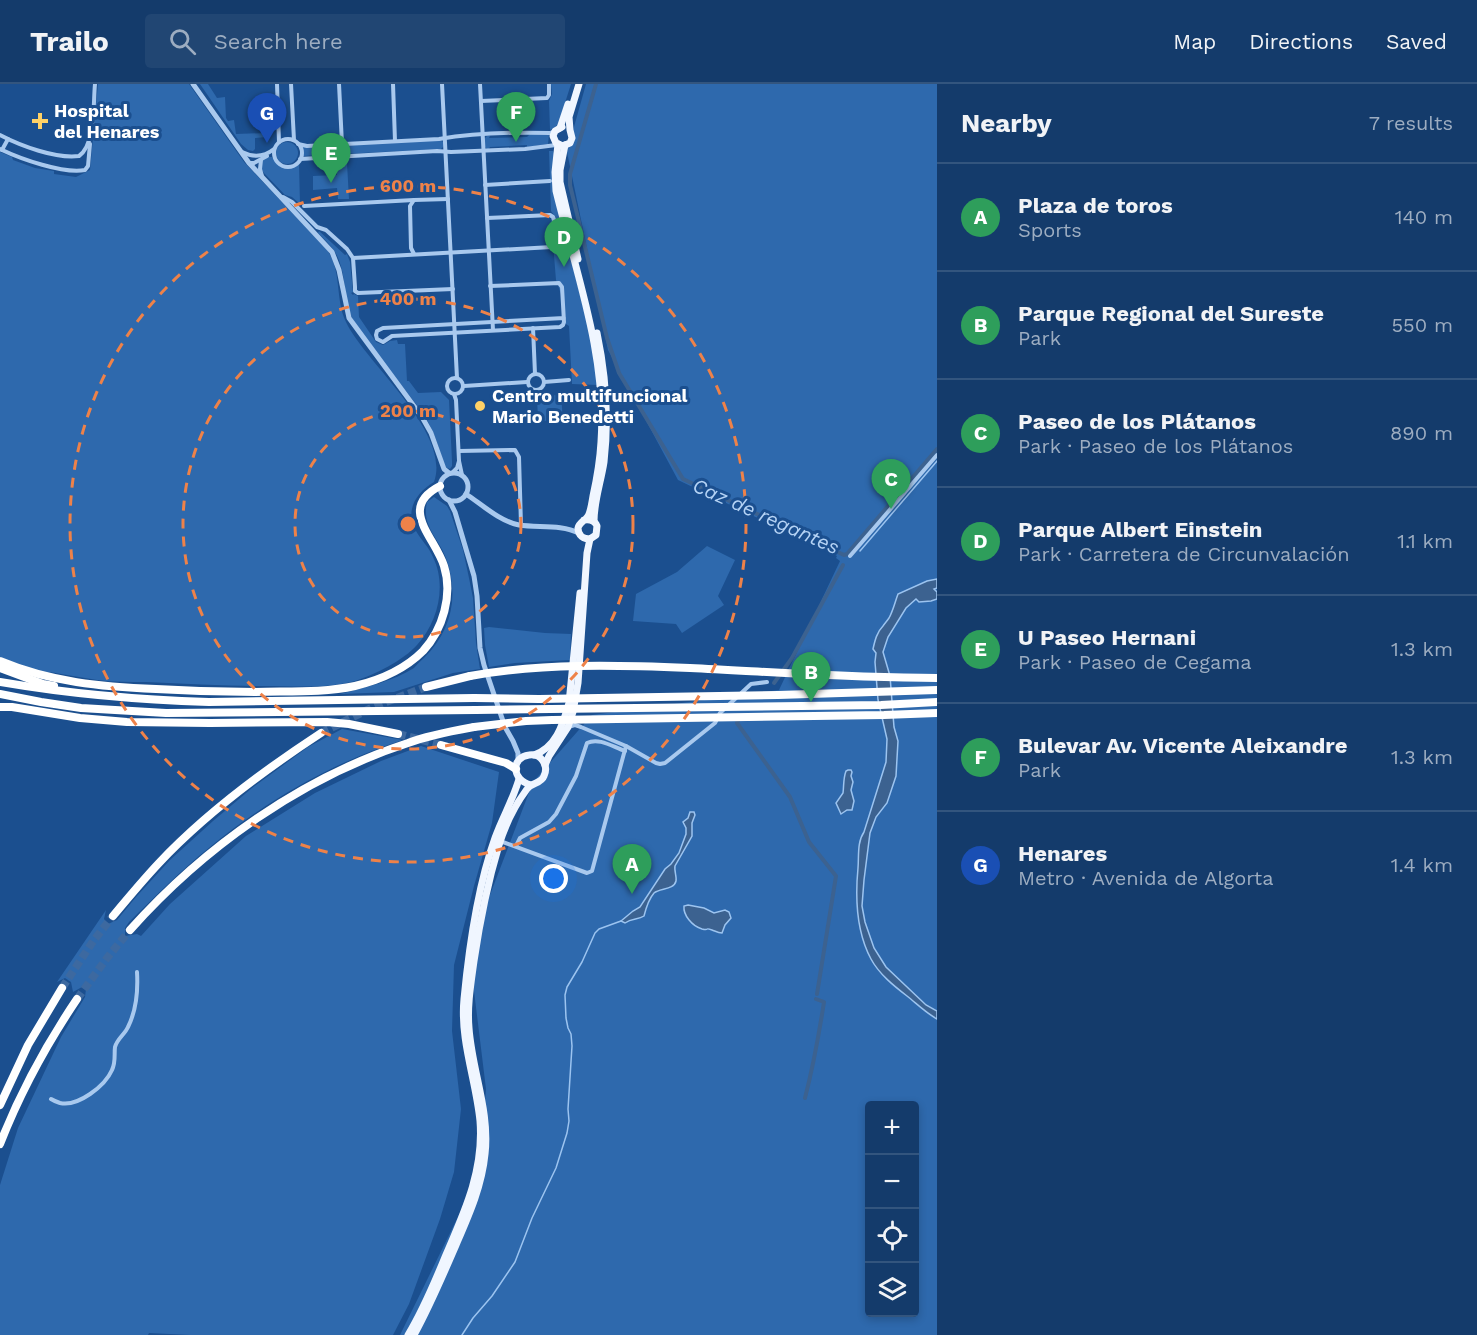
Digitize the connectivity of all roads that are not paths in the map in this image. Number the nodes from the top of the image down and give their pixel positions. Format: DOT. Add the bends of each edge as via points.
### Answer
graph roads {
  1 [pos="95,84"];
  2 [pos="193,84"];
  3 [pos="277,84"];
  4 [pos="291,84"];
  5 [pos="339,84"];
  6 [pos="393,84"];
  7 [pos="442,84"];
  8 [pos="480,84"];
  9 [pos="549,84"];
  10 [pos="574,84"];
  11 [pos="579,84"];
  12 [pos="481,102"];
  13 [pos="558,129"];
  14 [pos="570,130"];
  15 [pos="0,135"];
  16 [pos="482,135"];
  17 [pos="90,138"];
  18 [pos="445,138"];
  19 [pos="8,139"];
  20 [pos="395,141"];
  21 [pos="279,142"];
  22 [pos="296,142"];
  23 [pos="342,144"];
  24 [pos="560,145"];
  25 [pos="549,146"];
  26 [pos="274,149"];
  27 [pos="1,150"];
  28 [pos="240,151"];
  29 [pos="483,151"];
  30 [pos="446,152"];
  31 [pos="558,154"];
  32 [pos="79,156"];
  33 [pos="263,156"];
  34 [pos="274,156"];
  35 [pos="300,159"];
  36 [pos="249,163"];
  37 [pos="83,171"];
  38 [pos="550,181"];
  39 [pos="266,182"];
  40 [pos="485,185"];
  41 [pos="277,194"];
  42 [pos="448,199"];
  43 [pos="414,200"];
  44 [pos="304,206"];
  45 [pos="487,218"];
  46 [pos="488,251"];
  47 [pos="451,253"];
  48 [pos="414,255"];
  49 [pos="353,258"];
  50 [pos="490,286"];
  51 [pos="453,289"];
  52 [pos="564,318"];
  53 [pos="492,322"];
  54 [pos="454,324"];
  55 [pos="533,328"];
  56 [pos="493,330"];
  57 [pos="455,332"];
  58 [pos="535,374"];
  59 [pos="457,378"];
  60 [pos="569,380"];
  61 [pos="527,382"];
  62 [pos="544,382"];
  63 [pos="464,386"];
  64 [pos="456,394"];
  65 [pos="459,451"];
  66 [pos="438,455"];
  67 [pos="937,455"];
  68 [pos="459,461"];
  69 [pos="451,473"];
  70 [pos="462,475"];
  71 [pos="441,482"];
  72 [pos="466,494"];
  73 [pos="449,500"];
  74 [pos="456,501"];
  75 [pos="455,512"];
  76 [pos="594,521"];
  77 [pos="521,525"];
  78 [pos="583,531"];
  79 [pos="850,556"];
  80 [pos="0,661"];
  81 [pos="0,668"];
  82 [pos="937,678"];
  83 [pos="0,682"];
  84 [pos="767,682"];
  85 [pos="426,687"];
  86 [pos="937,690"];
  87 [pos="0,694"];
  88 [pos="84,695"];
  89 [pos="40,702"];
  90 [pos="937,702"];
  91 [pos="0,705"];
  92 [pos="573,712"];
  93 [pos="937,712"];
  94 [pos="568,727"];
  95 [pos="580,727"];
  96 [pos="321,733"];
  97 [pos="398,734"];
  98 [pos="513,741"];
  99 [pos="441,745"];
  100 [pos="625,749"];
  101 [pos="531,755"];
  102 [pos="545,765"];
  103 [pos="517,766"];
  104 [pos="519,779"];
  105 [pos="531,785"];
  106 [pos="500,841"];
  107 [pos="516,846"];
  108 [pos="113,916"];
  109 [pos="130,930"];
  110 [pos="137,972"];
  111 [pos="62,987"];
  112 [pos="76,999"];
  113 [pos="51,1099"];
  114 [pos="0,1105"];
  115 [pos="13,1112"];
  116 [pos="0,1144"];
  117 [pos="0,1155"];
  118 [pos="408,1335"];
  119 [pos="414,1335"];
  1 -- 17 [label="street"];
  2 -- 28 [label="street"];
  3 -- 21 [label="street"];
  4 -- 22 [label="street"];
  5 -- 23 [label="street"];
  6 -- 20 [label="street"];
  7 -- 18 [label="street"];
  8 -- 12 [label="street"];
  9 -- 12 [label="street" via="549,96 545,98"];
  10 -- 13 [label="main road"];
  11 -- 14 [label="main road" via="570,111"];
  12 -- 16 [label="street"];
  13 -- 14 [label="main road"];
  13 -- 16 [label="street" via="550,133"];
  13 -- 24 [label="main road" via="554,138"];
  14 -- 24 [label="main road" via="571,140"];
  15 -- 19 [label="street"];
  16 -- 18 [label="street"];
  16 -- 29 [label="street"];
  17 -- 32 [label="street"];
  17 -- 37 [label="street" via="88,166"];
  18 -- 20 [label="street"];
  18 -- 30 [label="street"];
  19 -- 27 [label="street"];
  19 -- 32 [label="street" via="55,154"];
  20 -- 23 [label="street"];
  21 -- 22 [label="street"];
  21 -- 26 [label="street"];
  22 -- 23 [label="street" via="307,146"];
  22 -- 35 [label="street" via="302,152"];
  24 -- 25 [label="street"];
  24 -- 31 [label="main road"];
  24 -- 76 [label="main road" via="561,191 601,351 606,398 604,463"];
  25 -- 29 [label="street"];
  25 -- 31 [label="street"];
  26 -- 33 [label="street"];
  26 -- 34 [label="street"];
  27 -- 37 [label="street" via="50,167"];
  28 -- 33 [label="street"];
  28 -- 36 [label="street"];
  29 -- 30 [label="street"];
  29 -- 40 [label="street"];
  30 -- 35 [label="street"];
  30 -- 42 [label="street"];
  31 -- 78 [label="main road" via="556,191 592,329 602,399 599,462"];
  32 -- 37 [label="street" via="86,160"];
  33 -- 34 [label="street"];
  33 -- 36 [label="street"];
  33 -- 39 [label="street" via="260,168"];
  34 -- 35 [label="street" via="286,166"];
  36 -- 39 [label="street"];
  38 -- 40 [label="street"];
  39 -- 41 [label="street"];
  40 -- 45 [label="street"];
  41 -- 49 [label="street" via="326,230"];
  41 -- 66 [label="street" via="332,252 349,318 422,417"];
  42 -- 43 [label="street"];
  42 -- 47 [label="street"];
  43 -- 44 [label="street"];
  43 -- 48 [label="street" via="409,208"];
  45 -- 46 [label="street"];
  45 -- 46 [label="street" via="550,215 554,220 555,243 552,248"];
  46 -- 47 [label="street"];
  46 -- 50 [label="street"];
  47 -- 48 [label="street"];
  47 -- 51 [label="street"];
  48 -- 49 [label="street"];
  49 -- 51 [label="street" via="358,293"];
  50 -- 52 [label="street" via="560,283"];
  50 -- 53 [label="street"];
  51 -- 54 [label="street"];
  52 -- 53 [label="street"];
  52 -- 55 [label="street" via="560,327"];
  53 -- 54 [label="street"];
  53 -- 56 [label="street"];
  54 -- 57 [label="street"];
  54 -- 57 [label="street" via="382,328 376,334 383,342 392,336"];
  55 -- 56 [label="street"];
  55 -- 58 [label="street"];
  56 -- 57 [label="street"];
  57 -- 59 [label="street"];
  58 -- 61 [label="street"];
  58 -- 62 [label="street"];
  59 -- 63 [label="street"];
  59 -- 64 [label="street" via="447,384 449,391"];
  60 -- 62 [label="street"];
  61 -- 62 [label="street" via="537,390"];
  61 -- 63 [label="street"];
  63 -- 64 [label="street"];
  64 -- 65 [label="street"];
  65 -- 68 [label="street"];
  65 -- 77 [label="street" via="515,450 519,457"];
  66 -- 69 [label="street" via="444,469"];
  66 -- 71 [label="street"];
  67 -- 79 [label="street"];
  68 -- 69 [label="street"];
  68 -- 70 [label="street"];
  69 -- 70 [label="street"];
  69 -- 71 [label="street"];
  70 -- 72 [label="street" via="468,484"];
  71 -- 73 [label="street" via="442,494"];
  71 -- 80 [label="highway" via="421,502 419,516 444,568 447,591 443,617 422,652 394,672 335,689 211,692 85,684 45,677"];
  72 -- 74 [label="street"];
  72 -- 77 [label="street" via="509,522"];
  73 -- 74 [label="street"];
  73 -- 75 [label="street"];
  74 -- 75 [label="street"];
  75 -- 98 [label="street" via="476,588 484,665"];
  76 -- 78 [label="main road" via="589,519"];
  76 -- 78 [label="main road" via="596,535"];
  77 -- 78 [label="street"];
  78 -- 92 [label="main road" via="587,554"];
  78 -- 101 [label="main road" via="569,703 557,735 546,750"];
  81 -- 88 [label="highway"];
  82 -- 85 [label="highway, bridge" via="635,666 538,667 470,676"];
  83 -- 88 [label="highway"];
  84 -- 100 [label="street" via="751,684 720,714 716,723 665,763"];
  86 -- 88 [label="highway, bridge" via="209,702"];
  87 -- 89 [label="highway"];
  89 -- 90 [label="highway, bridge" via="166,713"];
  89 -- 91 [label="highway"];
  91 -- 97 [label="highway" via="127,722 327,722"];
  92 -- 94 [label="main road"];
  92 -- 95 [label="street"];
  93 -- 109 [label="highway, bridge" via="552,720 437,734 384,751 299,792 206,857"];
  94 -- 95 [label="street"];
  94 -- 102 [label="main road"];
  95 -- 100 [label="street"];
  96 -- 108 [label="highway" via="209,815 159,863"];
  98 -- 101 [label="street"];
  98 -- 103 [label="street" via="518,753"];
  99 -- 103 [label="highway"];
  100 -- 107 [label="street" via="592,740 587,743 576,776 556,814 520,838"];
  100 -- 107 [label="street" via="592,871 587,873"];
  101 -- 102 [label="main road"];
  101 -- 103 [label="main road" via="522,757"];
  102 -- 105 [label="main road" via="543,779"];
  103 -- 104 [label="main road"];
  104 -- 105 [label="main road"];
  104 -- 118 [label="main road" via="484,877 464,1000 465,1039 479,1119 479,1163 467,1206"];
  105 -- 106 [label="main road"];
  106 -- 107 [label="street"];
  106 -- 119 [label="main road" via="483,901 469,999 469,1030 486,1124 484,1164 467,1219"];
  110 -- 113 [label="street" via="129,1026 116,1046 113,1069 106,1080 75,1102 61,1104"];
  111 -- 114 [label="highway" via="28,1045"];
  112 -- 115 [label="highway" via="44,1050"];
  115 -- 116 [label="highway"];
  115 -- 117 [label="highway"];
}
